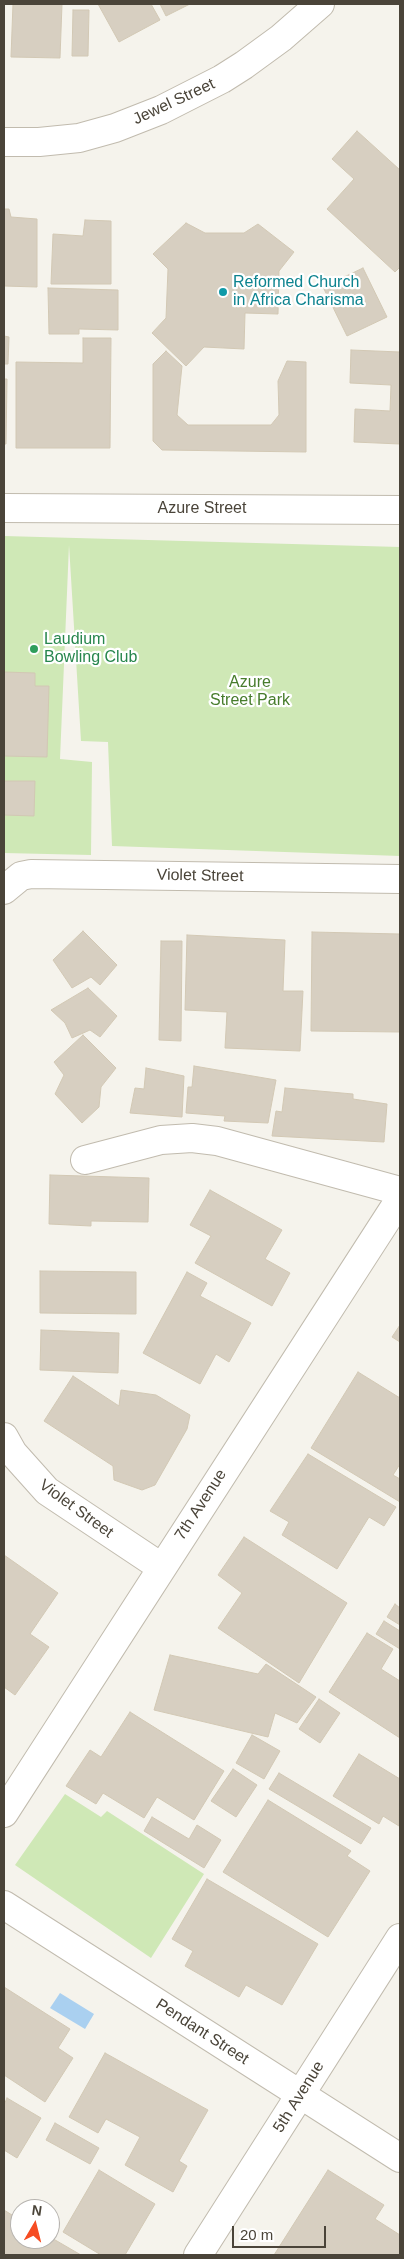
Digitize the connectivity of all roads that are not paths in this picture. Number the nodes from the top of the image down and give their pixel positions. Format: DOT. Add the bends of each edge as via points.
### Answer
graph roads {
  1 [pos="320,4"];
  2 [pos="4,142"];
  3 [pos="4,508"];
  4 [pos="400,510"];
  5 [pos="400,879"];
  6 [pos="4,890"];
  7 [pos="85,1160"];
  8 [pos="400,1191"];
  9 [pos="400,1199"];
  10 [pos="4,1437"];
  11 [pos="161,1567"];
  12 [pos="4,1813"];
  13 [pos="4,1906"];
  14 [pos="400,1938"];
  15 [pos="300,2095"];
  16 [pos="400,2158"];
  17 [pos="198,2255"];
  1 -- 2 [label="street, Jewel Street" via="244,65 161,110 79,138"];
  3 -- 4 [label="street, Azure Street"];
  5 -- 6 [label="street, Violet Street" via="30,874 21,876"];
  7 -- 8 [label="street" via="162,1140 192,1138 217,1141"];
  9 -- 11 [label="street, 7th Avenue"];
  10 -- 11 [label="street, Violet Street" via="13,1453 47,1491"];
  11 -- 12 [label="street, 7th Avenue"];
  13 -- 15 [label="street, Pendant Street"];
  14 -- 15 [label="street, 5th Avenue"];
  15 -- 16 [label="street, Pendant Street"];
  15 -- 17 [label="street, 5th Avenue"];
}
